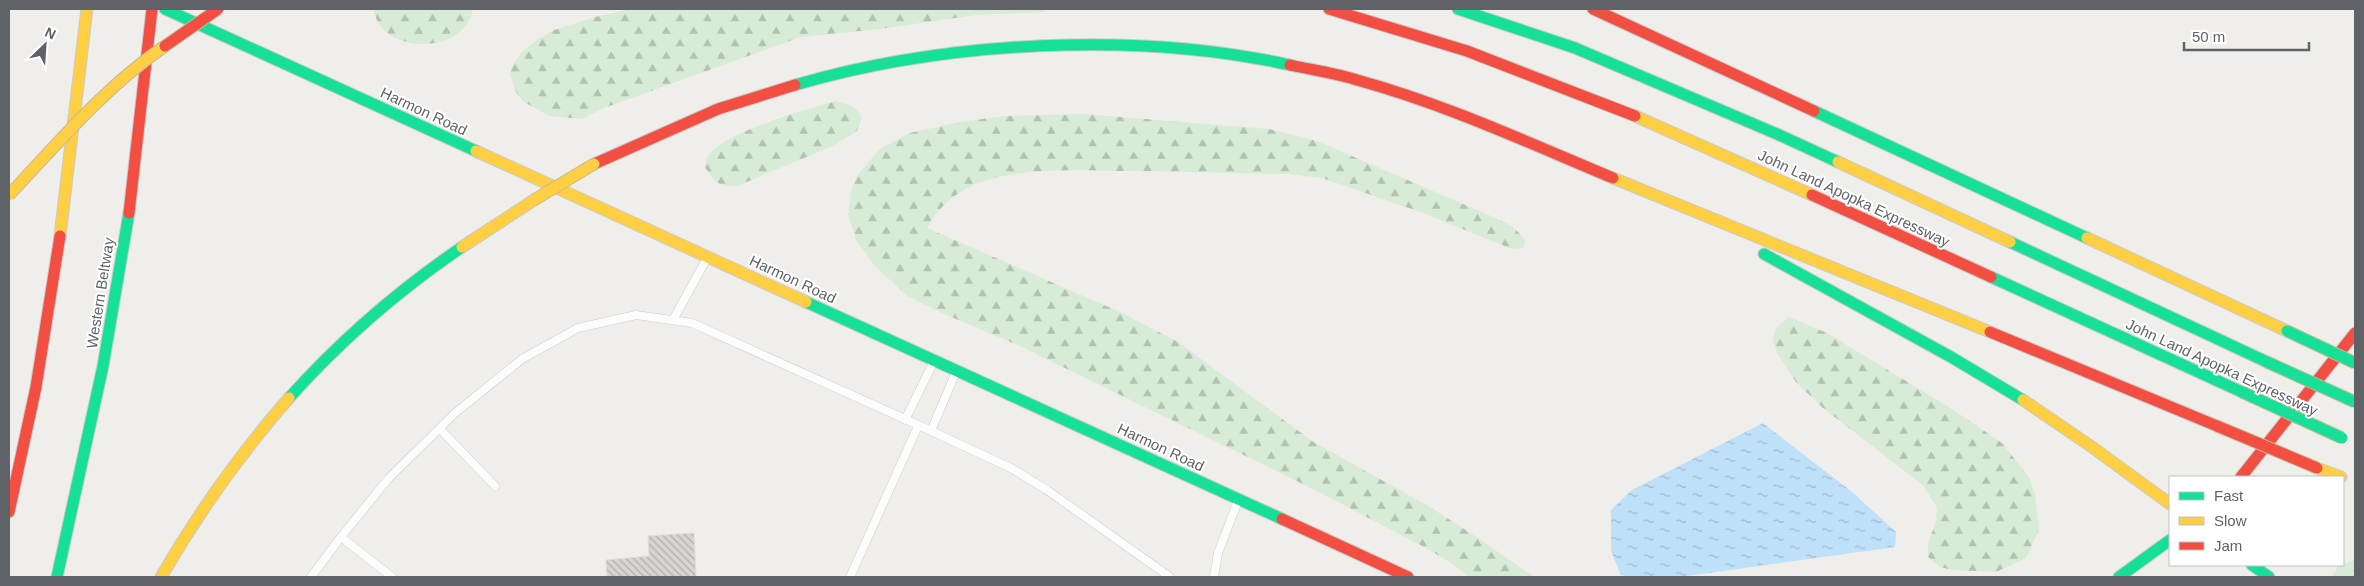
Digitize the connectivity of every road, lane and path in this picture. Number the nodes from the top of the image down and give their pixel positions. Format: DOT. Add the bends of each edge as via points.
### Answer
graph roads {
  1 [pos="87,9"];
  2 [pos="152,9"];
  3 [pos="165,9"];
  4 [pos="218,9"];
  5 [pos="1329,9"];
  6 [pos="1458,9"];
  7 [pos="1593,9"];
  8 [pos="9,195"];
  9 [pos="1668,201"];
  10 [pos="708,256"];
  11 [pos="673,320"];
  12 [pos="2355,333"];
  13 [pos="934,360"];
  14 [pos="2355,363"];
  15 [pos="957,370"];
  16 [pos="2355,402"];
  17 [pos="906,420"];
  18 [pos="918,426"];
  19 [pos="440,429"];
  20 [pos="934,432"];
  21 [pos="2355,444"];
  22 [pos="2242,476"];
  23 [pos="2337,476"];
  24 [pos="496,486"];
  25 [pos="1239,499"];
  26 [pos="2169,503"];
  27 [pos="9,512"];
  28 [pos="340,537"];
  29 [pos="2169,541"];
  30 [pos="2253,566"];
  31 [pos="851,575"];
  32 [pos="57,577"];
  33 [pos="161,577"];
  34 [pos="311,577"];
  35 [pos="392,577"];
  36 [pos="1170,577"];
  37 [pos="1214,577"];
  38 [pos="1408,577"];
  39 [pos="2119,577"];
  40 [pos="2269,577"];
  1 -- 27 [label="main road" via="73,145 49,319"];
  2 -- 32 [label="main road, Western Beltway" via="110,334 82,478"];
  3 -- 10 [label="main road, Harmon Road"];
  4 -- 8 [label="main road, bridge" via="141,64 83,116"];
  5 -- 21 [label="main road, John Land Apopka Expressway, bridge" via="1392,25 1546,79 1689,138"];
  6 -- 16 [label="main road, John Land Apopka Expressway, bridge" via="1575,48 1777,134"];
  7 -- 14 [label="main road, bridge"];
  9 -- 23 [label="main road, bridge"];
  9 -- 26 [label="main road" via="2012,392 2096,447"];
  9 -- 33 [label="main road, bridge" via="1426,102 1357,80 1241,56 1080,45 937,54 843,73 735,103 661,132 594,164 452,253 398,294 313,372 235,462 180,542"];
  10 -- 11 [label="lane"];
  10 -- 13 [label="main road, Harmon Road"];
  11 -- 17 [label="lane" via="692,323"];
  11 -- 19 [label="lane" via="636,315 578,328 522,359"];
  12 -- 22 [label="main road"];
  13 -- 15 [label="main road, Harmon Road"];
  13 -- 17 [label="lane"];
  15 -- 20 [label="lane"];
  15 -- 25 [label="main road, Harmon Road"];
  17 -- 18 [label="lane"];
  18 -- 20 [label="lane"];
  18 -- 31 [label="lane"];
  19 -- 24 [label="lane"];
  19 -- 28 [label="lane" via="388,479"];
  20 -- 36 [label="lane" via="1026,477"];
  25 -- 37 [label="lane" via="1218,553"];
  25 -- 38 [label="main road, Harmon Road"];
  28 -- 34 [label="lane"];
  28 -- 35 [label="lane"];
  29 -- 39 [label="main road"];
  30 -- 40 [label="main road"];
}
